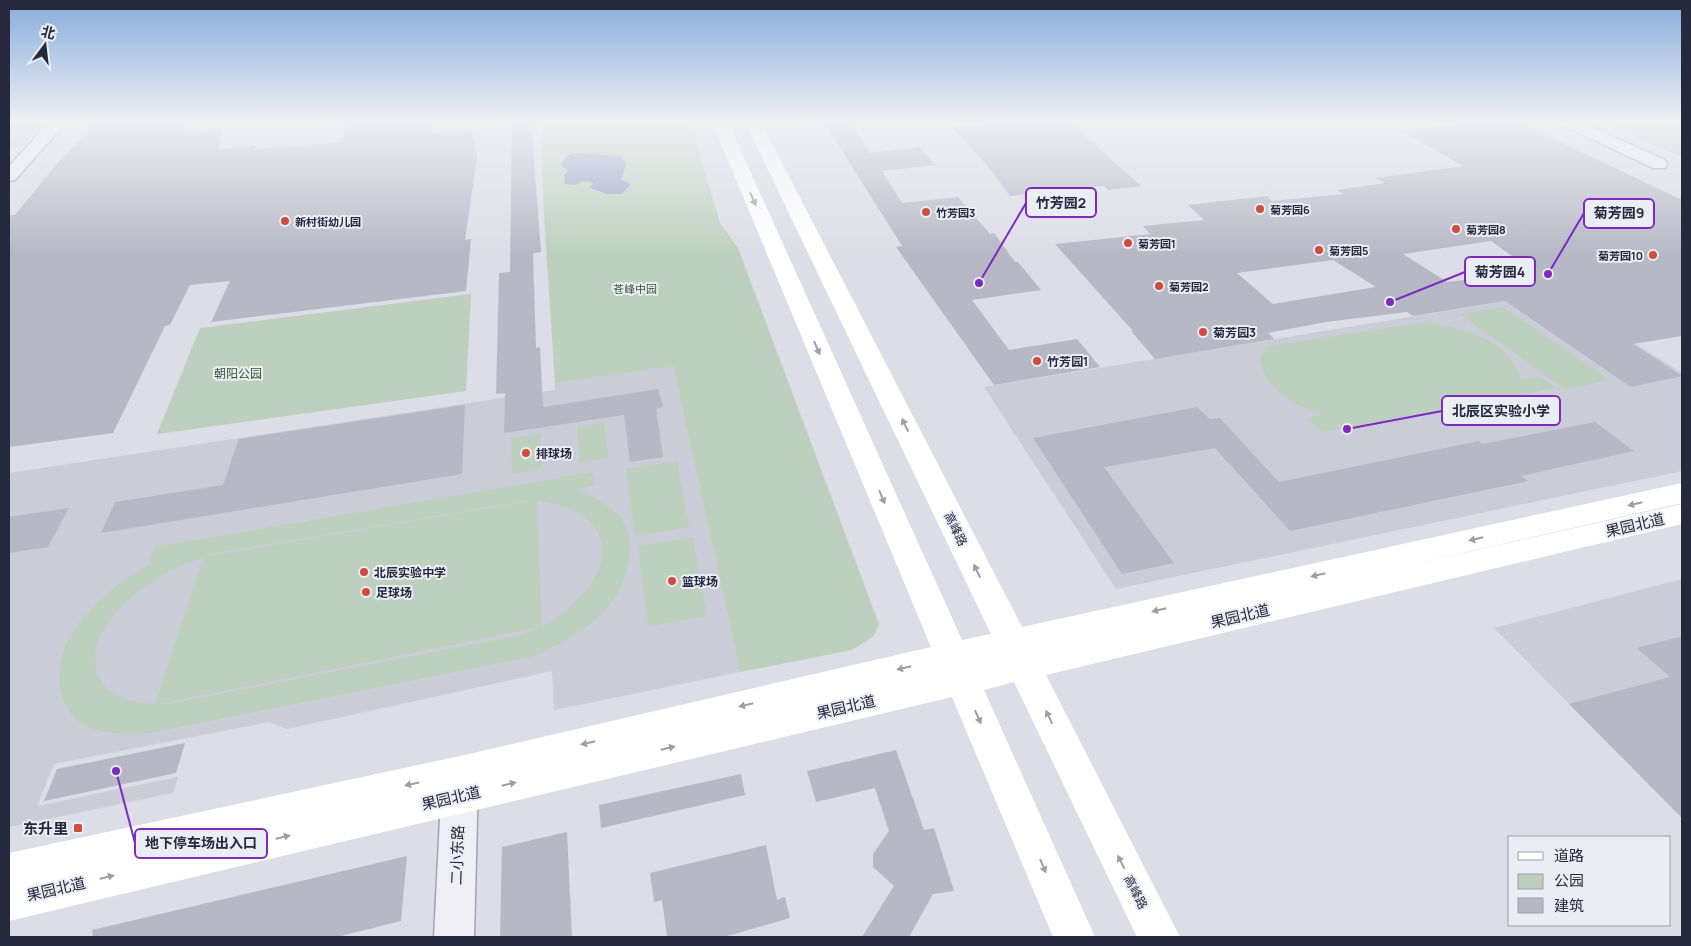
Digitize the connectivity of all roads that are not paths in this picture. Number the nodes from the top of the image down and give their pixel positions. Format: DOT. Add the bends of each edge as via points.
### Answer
graph roads {
  1 [pos="18,166"];
  2 [pos="739,166"];
  3 [pos="775,166"];
  4 [pos="9,176"];
  5 [pos="1682,493"];
  6 [pos="1682,514"];
  7 [pos="1018,655"];
  8 [pos="957,668"];
  9 [pos="460,785"];
  10 [pos="9,873"];
  11 [pos="9,900"];
  12 [pos="454,937"];
  13 [pos="1074,937"];
  14 [pos="1159,937"];
  1 -- 4 [label="street"];
  2 -- 8 [label="main road, one-way"];
  7 -- 3 [label="main road, 高峰路, one-way"];
  5 -- 7 [label="main road, 果园北道, one-way"];
  6 -- 7 [label="main road, 果园北道"];
  7 -- 8 [label="main road, 果园北道"];
  14 -- 7 [label="main road, 高峰路, one-way"];
  8 -- 9 [label="main road, 果园北道"];
  8 -- 13 [label="main road, one-way"];
  9 -- 10 [label="main road, 果园北道, one-way"];
  11 -- 9 [label="main road, 果园北道, one-way"];
  9 -- 12 [label="street, 二小东路"];
}
